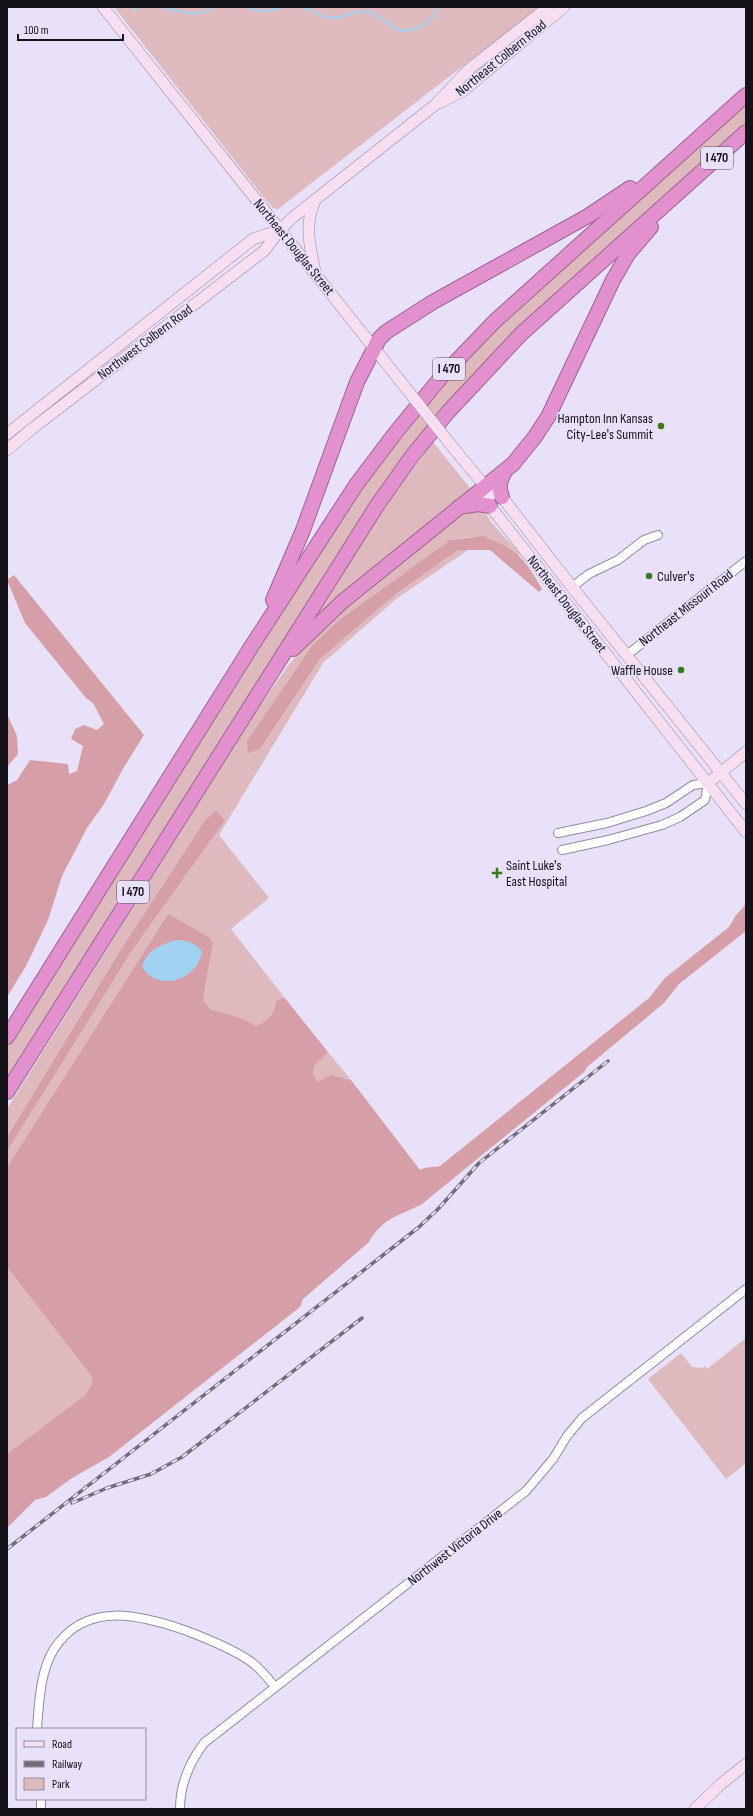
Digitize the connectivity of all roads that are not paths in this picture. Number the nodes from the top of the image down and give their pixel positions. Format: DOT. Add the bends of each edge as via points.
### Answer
graph roads {
  1 [pos="103,7"];
  2 [pos="548,7"];
  3 [pos="564,7"];
  4 [pos="746,95"];
  5 [pos="435,105"];
  6 [pos="746,132"];
  7 [pos="696,139"];
  8 [pos="389,141"];
  9 [pos="688,184"];
  10 [pos="314,200"];
  11 [pos="280,230"];
  12 [pos="315,274"];
  13 [pos="374,347"];
  14 [pos="7,434"];
  15 [pos="7,450"];
  16 [pos="505,470"];
  17 [pos="484,486"];
  18 [pos="502,497"];
  19 [pos="490,506"];
  20 [pos="459,507"];
  21 [pos="658,535"];
  22 [pos="746,561"];
  23 [pos="572,588"];
  24 [pos="253,644"];
  25 [pos="627,654"];
  26 [pos="259,692"];
  27 [pos="746,752"];
  28 [pos="721,773"];
  29 [pos="708,783"];
  30 [pos="746,804"];
  31 [pos="746,832"];
  32 [pos="558,833"];
  33 [pos="562,850"];
  34 [pos="7,1037"];
  35 [pos="7,1092"];
  36 [pos="746,1289"];
  37 [pos="275,1687"];
  38 [pos="37,1728"];
  39 [pos="746,1764"];
  40 [pos="180,1809"];
  41 [pos="695,1809"];
  1 -- 11 [label="main road, Northeast Douglas Street"];
  2 -- 5 [label="main road, Northeast Colbern Road" via="468,70"];
  3 -- 5 [label="main road, Northeast Colbern Road" via="463,91"];
  4 -- 7 [label="highway, I 470"];
  5 -- 8 [label="main road, Northeast Colbern Road"];
  6 -- 9 [label="highway, I 470"];
  7 -- 13 [label="highway" via="613,201 411,315 386,332"];
  7 -- 24 [label="highway, I 470" via="495,321 443,375 356,485"];
  8 -- 10 [label="main road, Northwest Colbern Road"];
  9 -- 16 [label="highway" via="628,254 591,322 548,417 513,464"];
  9 -- 26 [label="highway, I 470" via="521,334 448,412 412,456 378,504"];
  10 -- 11 [label="main road, Northwest Colbern Road"];
  10 -- 12 [label="main road" via="308,231"];
  11 -- 12 [label="main road, Northeast Douglas Street"];
  11 -- 14 [label="main road, Northwest Colbern Road" via="253,239"];
  11 -- 15 [label="main road, Northwest Colbern Road" via="264,251"];
  12 -- 13 [label="main road, Northeast Douglas Street"];
  13 -- 17 [label="main road, Northeast Douglas Street, bridge"];
  13 -- 24 [label="highway" via="357,382 303,530"];
  16 -- 17 [label="highway"];
  16 -- 18 [label="highway" via="499,488"];
  17 -- 18 [label="main road, Northeast Douglas Street"];
  17 -- 19 [label="main road, Northeast Douglas Street"];
  17 -- 20 [label="highway"];
  18 -- 23 [label="main road, Northeast Douglas Street"];
  19 -- 20 [label="highway" via="478,504"];
  19 -- 29 [label="main road, Northeast Douglas Street"];
  20 -- 26 [label="highway" via="325,616 296,645"];
  21 -- 23 [label="street" via="644,540 618,560 595,571"];
  22 -- 25 [label="street, Northeast Missouri Road"];
  23 -- 25 [label="main road, Northeast Douglas Street"];
  24 -- 34 [label="highway, I 470"];
  25 -- 28 [label="main road, Northeast Douglas Street"];
  26 -- 35 [label="highway, I 470"];
  27 -- 28 [label="main road"];
  28 -- 29 [label="main road"];
  28 -- 30 [label="main road, Northeast Douglas Street"];
  29 -- 31 [label="main road, Northeast Douglas Street"];
  29 -- 32 [label="street" via="693,785 666,803 646,811 607,823"];
  29 -- 33 [label="street" via="705,800 680,817 656,827"];
  36 -- 37 [label="street, Northwest Victoria Drive" via="582,1418 526,1491"];
  37 -- 38 [label="street" via="251,1662 232,1650 160,1622 122,1615 106,1616 76,1627 55,1648 45,1674"];
  37 -- 40 [label="street, Northwest Victoria Drive" via="211,1737 200,1749 184,1779"];
  39 -- 41 [label="main road"];
}
